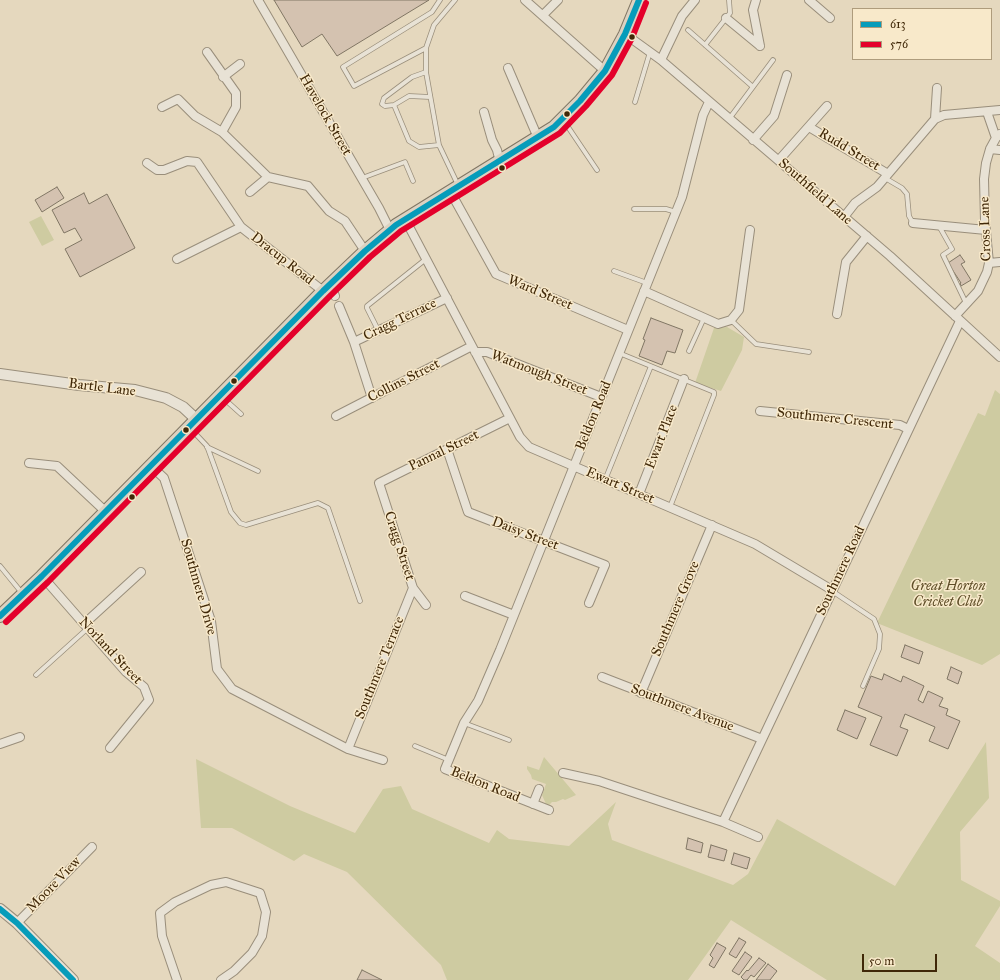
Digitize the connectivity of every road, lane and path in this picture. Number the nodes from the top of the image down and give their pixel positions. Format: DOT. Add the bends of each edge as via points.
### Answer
graph roads {
  1 [pos="258,0"];
  2 [pos="440,0"];
  3 [pos="455,0"];
  4 [pos="524,0"];
  5 [pos="558,0"];
  6 [pos="638,0"];
  7 [pos="695,0"];
  8 [pos="729,0"];
  9 [pos="756,0"];
  10 [pos="809,0"];
  11 [pos="544,15"];
  12 [pos="726,18"];
  13 [pos="830,18"];
  14 [pos="688,30"];
  15 [pos="625,34"];
  16 [pos="705,45"];
  17 [pos="426,48"];
  18 [pos="207,52"];
  19 [pos="650,52"];
  20 [pos="661,60"];
  21 [pos="773,60"];
  22 [pos="240,64"];
  23 [pos="508,68"];
  24 [pos="605,71"];
  25 [pos="426,72"];
  26 [pos="787,75"];
  27 [pos="223,76"];
  28 [pos="753,87"];
  29 [pos="938,88"];
  30 [pos="430,97"];
  31 [pos="635,102"];
  32 [pos="709,102"];
  33 [pos="394,105"];
  34 [pos="828,106"];
  35 [pos="162,107"];
  36 [pos="1000,110"];
  37 [pos="484,112"];
  38 [pos="987,112"];
  39 [pos="562,119"];
  40 [pos="728,119"];
  41 [pos="935,119"];
  42 [pos="809,127"];
  43 [pos="222,132"];
  44 [pos="998,136"];
  45 [pos="538,138"];
  46 [pos="753,140"];
  47 [pos="438,145"];
  48 [pos="990,149"];
  49 [pos="1000,150"];
  50 [pos="779,160"];
  51 [pos="148,162"];
  52 [pos="500,162"];
  53 [pos="597,170"];
  54 [pos="886,176"];
  55 [pos="268,177"];
  56 [pos="362,178"];
  57 [pos="413,181"];
  58 [pos="454,188"];
  59 [pos="250,192"];
  60 [pos="634,209"];
  61 [pos="676,212"];
  62 [pos="844,217"];
  63 [pos="405,219"];
  64 [pos="914,223"];
  65 [pos="939,226"];
  66 [pos="242,227"];
  67 [pos="390,230"];
  68 [pos="750,230"];
  69 [pos="986,230"];
  70 [pos="867,236"];
  71 [pos="365,251"];
  72 [pos="177,259"];
  73 [pos="426,259"];
  74 [pos="1000,262"];
  75 [pos="989,263"];
  76 [pos="614,271"];
  77 [pos="327,287"];
  78 [pos="645,287"];
  79 [pos="335,296"];
  80 [pos="447,298"];
  81 [pos="966,303"];
  82 [pos="339,306"];
  83 [pos="837,314"];
  84 [pos="704,317"];
  85 [pos="957,318"];
  86 [pos="731,320"];
  87 [pos="379,330"];
  88 [pos="628,330"];
  89 [pos="354,342"];
  90 [pos="474,349"];
  91 [pos="689,351"];
  92 [pos="809,352"];
  93 [pos="619,353"];
  94 [pos="1000,357"];
  95 [pos="651,366"];
  96 [pos="0,374"];
  97 [pos="684,379"];
  98 [pos="220,396"];
  99 [pos="601,397"];
  100 [pos="372,398"];
  101 [pos="760,411"];
  102 [pos="241,414"];
  103 [pos="336,416"];
  104 [pos="510,418"];
  105 [pos="193,424"];
  106 [pos="908,429"];
  107 [pos="207,446"];
  108 [pos="447,450"];
  109 [pos="29,463"];
  110 [pos="151,466"];
  111 [pos="574,466"];
  112 [pos="258,471"];
  113 [pos="605,480"];
  114 [pos="379,483"];
  115 [pos="639,494"];
  116 [pos="670,507"];
  117 [pos="106,512"];
  118 [pos="712,525"];
  119 [pos="544,540"];
  120 [pos="0,566"];
  121 [pos="140,572"];
  122 [pos="42,576"];
  123 [pos="413,588"];
  124 [pos="832,590"];
  125 [pos="22,594"];
  126 [pos="465,596"];
  127 [pos="360,601"];
  128 [pos="589,603"];
  129 [pos="426,605"];
  130 [pos="514,615"];
  131 [pos="0,616"];
  132 [pos="86,626"];
  133 [pos="36,676"];
  134 [pos="602,678"];
  135 [pos="863,686"];
  136 [pos="641,693"];
  137 [pos="464,723"];
  138 [pos="20,737"];
  139 [pos="762,739"];
  140 [pos="510,740"];
  141 [pos="0,744"];
  142 [pos="414,746"];
  143 [pos="110,748"];
  144 [pos="348,749"];
  145 [pos="383,760"];
  146 [pos="449,760"];
  147 [pos="563,773"];
  148 [pos="539,789"];
  149 [pos="533,804"];
  150 [pos="549,810"];
  151 [pos="723,822"];
  152 [pos="758,837"];
  153 [pos="92,847"];
  154 [pos="0,909"];
  155 [pos="17,923"];
  156 [pos="73,980"];
  157 [pos="177,980"];
  158 [pos="221,980"];
  1 -- 56 [label="street, Havelock Street"];
  2 -- 17 [label="lane" via="432,12 344,67 354,86"];
  3 -- 17 [label="lane" via="434,25"];
  4 -- 11 [label="street"];
  5 -- 11 [label="street"];
  6 -- 15 [label="main road"];
  7 -- 20 [label="street" via="682,16"];
  8 -- 12 [label="lane" via="730,13"];
  9 -- 12 [label="street" via="753,10 760,46"];
  10 -- 13 [label="street"];
  11 -- 24 [label="street"];
  12 -- 16 [label="lane"];
  14 -- 16 [label="lane"];
  15 -- 19 [label="street, Southfield Lane"];
  15 -- 24 [label="main road"];
  16 -- 28 [label="lane"];
  17 -- 25 [label="lane"];
  18 -- 27 [label="street"];
  19 -- 20 [label="street, Southfield Lane"];
  19 -- 31 [label="lane"];
  20 -- 32 [label="street, Southfield Lane"];
  21 -- 28 [label="lane"];
  22 -- 27 [label="street"];
  23 -- 45 [label="street"];
  24 -- 39 [label="main road"];
  25 -- 30 [label="lane"];
  25 -- 33 [label="lane" via="412,77 384,98 382,104"];
  26 -- 46 [label="street" via="774,116"];
  27 -- 43 [label="street" via="236,93 236,107"];
  28 -- 40 [label="lane"];
  29 -- 41 [label="street"];
  30 -- 33 [label="lane" via="410,96"];
  30 -- 47 [label="lane"];
  32 -- 40 [label="street, Southfield Lane"];
  32 -- 61 [label="street, Beldon Road" via="703,115"];
  33 -- 47 [label="lane" via="409,141 419,147"];
  34 -- 42 [label="street"];
  35 -- 43 [label="street" via="178,99 195,116"];
  36 -- 38 [label="street"];
  37 -- 52 [label="street"];
  38 -- 41 [label="street" via="944,115"];
  38 -- 44 [label="street"];
  39 -- 45 [label="main road"];
  39 -- 53 [label="lane"];
  40 -- 46 [label="street, Southfield Lane"];
  41 -- 54 [label="street"];
  42 -- 50 [label="street"];
  42 -- 54 [label="street, Rudd Street"];
  43 -- 55 [label="street"];
  44 -- 48 [label="street, Cross Lane"];
  45 -- 52 [label="main road"];
  46 -- 50 [label="street, Southfield Lane"];
  47 -- 58 [label="lane"];
  48 -- 49 [label="street"];
  48 -- 69 [label="street, Cross Lane" via="984,179"];
  50 -- 62 [label="street, Southfield Lane"];
  51 -- 66 [label="street, Dracup Road" via="157,170 164,170 187,161 197,162"];
  52 -- 58 [label="main road"];
  54 -- 62 [label="street" via="877,187 855,203"];
  54 -- 64 [label="lane" via="907,194 909,216"];
  55 -- 59 [label="street"];
  55 -- 71 [label="street" via="308,186 329,211 345,221"];
  56 -- 57 [label="lane" via="404,162"];
  56 -- 67 [label="street, Havelock Street"];
  58 -- 63 [label="main road"];
  58 -- 88 [label="street, Ward Street" via="496,274"];
  60 -- 61 [label="lane" via="666,209"];
  61 -- 78 [label="street, Beldon Road"];
  62 -- 70 [label="street, Southfield Lane"];
  63 -- 67 [label="main road"];
  63 -- 73 [label="street, Ewart Street"];
  64 -- 65 [label="street"];
  65 -- 69 [label="street"];
  65 -- 81 [label="lane" via="952,249 943,255"];
  66 -- 72 [label="street, Dracup Road"];
  66 -- 77 [label="street, Dracup Road"];
  67 -- 71 [label="main road"];
  68 -- 86 [label="street" via="739,310"];
  69 -- 75 [label="street, Cross Lane"];
  70 -- 83 [label="street" via="846,262"];
  70 -- 85 [label="street, Southfield Lane"];
  71 -- 77 [label="main road"];
  73 -- 80 [label="street, Ewart Street"];
  73 -- 87 [label="lane" via="367,306"];
  74 -- 75 [label="street"];
  75 -- 81 [label="street, Cross Lane" via="978,290"];
  76 -- 78 [label="lane"];
  77 -- 79 [label="street"];
  77 -- 98 [label="main road"];
  78 -- 84 [label="street"];
  78 -- 88 [label="street, Beldon Road"];
  80 -- 87 [label="street, Cragg Terrace"];
  80 -- 90 [label="street, Ewart Street"];
  81 -- 85 [label="street, Cross Lane"];
  82 -- 89 [label="street"];
  84 -- 86 [label="street" via="718,324"];
  84 -- 91 [label="lane"];
  85 -- 94 [label="street, Southfield Lane"];
  85 -- 106 [label="street, Southmere Road"];
  86 -- 92 [label="lane" via="756,344"];
  87 -- 89 [label="street, Cragg Terrace"];
  88 -- 93 [label="street, Beldon Road"];
  89 -- 100 [label="street"];
  90 -- 99 [label="street, Watmough Street"];
  90 -- 100 [label="street, Collins Street"];
  90 -- 104 [label="street, Ewart Street"];
  93 -- 95 [label="lane"];
  93 -- 99 [label="street, Beldon Road"];
  95 -- 97 [label="lane"];
  95 -- 113 [label="lane"];
  96 -- 105 [label="street, Bartle Lane" via="135,390 166,398 183,408"];
  97 -- 115 [label="street, Ewart Place"];
  97 -- 116 [label="lane" via="714,394"];
  98 -- 102 [label="lane"];
  98 -- 105 [label="main road"];
  99 -- 111 [label="street, Beldon Road"];
  100 -- 103 [label="street, Collins Street"];
  101 -- 106 [label="street, Southmere Crescent" via="900,425"];
  104 -- 108 [label="street, Pannal Street"];
  104 -- 111 [label="street, Ewart Street" via="520,437 529,447"];
  105 -- 107 [label="lane"];
  105 -- 110 [label="main road"];
  106 -- 124 [label="street, Southmere Road"];
  107 -- 112 [label="lane"];
  107 -- 127 [label="lane" via="231,512 240,523 246,525 318,503 328,508"];
  108 -- 114 [label="street, Pannal Street"];
  108 -- 119 [label="street, Daisy Street" via="468,512"];
  109 -- 117 [label="street" via="57,466"];
  110 -- 117 [label="main road"];
  110 -- 144 [label="street, Southmere Drive" via="164,478 211,621 217,669 232,689"];
  111 -- 113 [label="street, Ewart Street"];
  111 -- 119 [label="street, Beldon Road"];
  113 -- 115 [label="street, Ewart Street"];
  114 -- 123 [label="street, Cragg Street"];
  115 -- 116 [label="street, Ewart Street"];
  116 -- 118 [label="street, Ewart Street"];
  117 -- 122 [label="main road"];
  118 -- 124 [label="street, Ewart Street" via="755,544"];
  118 -- 136 [label="street, Southmere Grove"];
  119 -- 128 [label="street, Daisy Street" via="605,565"];
  119 -- 130 [label="street, Beldon Road"];
  120 -- 125 [label="lane"];
  121 -- 132 [label="street"];
  122 -- 125 [label="main road"];
  122 -- 132 [label="street, Norland Street"];
  123 -- 129 [label="street, Cragg Street"];
  123 -- 144 [label="street, Southmere Terrace"];
  124 -- 135 [label="lane, Ewart Street" via="874,619 880,634 879,649"];
  124 -- 139 [label="street, Southmere Road"];
  125 -- 131 [label="main road"];
  126 -- 130 [label="street"];
  130 -- 137 [label="street, Beldon Road" via="478,701"];
  132 -- 133 [label="lane"];
  132 -- 143 [label="street, Norland Street" via="126,672 144,686 149,700"];
  134 -- 136 [label="street, Southmere Avenue"];
  136 -- 139 [label="street, Southmere Avenue"];
  137 -- 140 [label="lane"];
  137 -- 146 [label="street, Beldon Road"];
  138 -- 141 [label="street"];
  139 -- 151 [label="street, Southmere Road"];
  142 -- 146 [label="lane, Beldon Road"];
  144 -- 145 [label="street, Southmere Drive"];
  146 -- 149 [label="street, Beldon Road" via="445,769"];
  147 -- 151 [label="street" via="599,781"];
  148 -- 149 [label="street, Beldon Road"];
  149 -- 150 [label="street, Beldon Road"];
  151 -- 152 [label="street"];
  153 -- 155 [label="street, Moore View"];
  154 -- 155 [label="street"];
  155 -- 156 [label="street"];
  157 -- 158 [label="street" via="162,936 160,913 175,902 211,885 226,882 260,893 266,912 262,936 252,953"];
}
